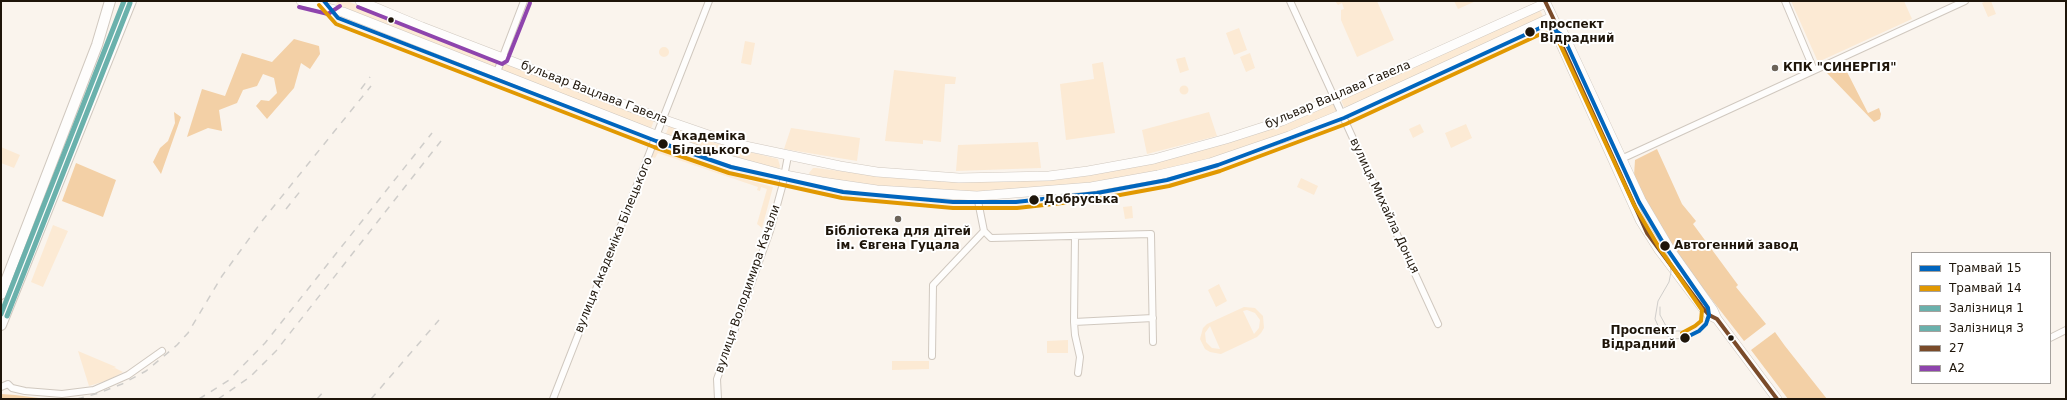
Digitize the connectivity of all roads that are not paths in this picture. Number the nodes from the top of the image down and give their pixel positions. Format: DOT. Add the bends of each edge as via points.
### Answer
graph roads {
  1 [pos="110,1"];
  2 [pos="131,1"];
  3 [pos="301,1"];
  4 [pos="336,1"];
  5 [pos="360,1"];
  6 [pos="524,1"];
  7 [pos="709,1"];
  8 [pos="1290,1"];
  9 [pos="1785,1"];
  10 [pos="1965,1"];
  11 [pos="1547,2"];
  12 [pos="328,8"];
  13 [pos="1554,19"];
  14 [pos="502,58"];
  15 [pos="1814,70"];
  16 [pos="497,72"];
  17 [pos="1336,98"];
  18 [pos="1342,114"];
  19 [pos="664,120"];
  20 [pos="658,136"];
  21 [pos="788,156"];
  22 [pos="1618,160"];
  23 [pos="785,175"];
  24 [pos="977,196"];
  25 [pos="984,231"];
  26 [pos="1075,236"];
  27 [pos="1,294"];
  28 [pos="1153,318"];
  29 [pos="1074,322"];
  30 [pos="1438,324"];
  31 [pos="1,326"];
  32 [pos="2066,330"];
  33 [pos="2051,338"];
  34 [pos="1153,342"];
  35 [pos="162,351"];
  36 [pos="932,356"];
  37 [pos="1078,373"];
  38 [pos="1,387"];
  39 [pos="553,399"];
  40 [pos="718,399"];
  41 [pos="1777,399"];
  1 -- 27 [label="main road" via="97,44"];
  2 -- 31 [label="main road"];
  3 -- 12 [label="main road, бульвар Вацлава Гавела"];
  4 -- 12 [label="main road"];
  5 -- 14 [label="main road, бульвар Вацлава Гавела"];
  6 -- 14 [label="street"];
  7 -- 19 [label="street, вулиця Академіка Білецького"];
  8 -- 17 [label="street, вулиця Михайла Донця"];
  9 -- 15 [label="street"];
  10 -- 15 [label="street"];
  11 -- 13 [label="main road"];
  11 -- 17 [label="main road, бульвар Вацлава Гавела"];
  12 -- 16 [label="main road, бульвар Вацлава Гавела"];
  13 -- 18 [label="main road, бульвар Вацлава Гавела"];
  13 -- 22 [label="main road" via="1554,29"];
  14 -- 16 [label="street"];
  14 -- 19 [label="main road, бульвар Вацлава Гавела"];
  15 -- 22 [label="street"];
  16 -- 20 [label="main road, бульвар Вацлава Гавела"];
  17 -- 18 [label="street, вулиця Михайла Донця"];
  17 -- 21 [label="main road, бульвар Вацлава Гавела" via="1282,121 1154,159 1049,176 959,178 877,172"];
  18 -- 24 [label="main road, бульвар Вацлава Гавела" via="1289,136 1210,163 1158,175 1091,188"];
  18 -- 30 [label="street, вулиця Михайла Донця"];
  19 -- 20 [label="street, вулиця Академіка Білецького"];
  19 -- 21 [label="main road, бульвар Вацлава Гавела" via="745,146"];
  20 -- 23 [label="main road, бульвар Вацлава Гавела" via="715,156"];
  20 -- 39 [label="street, вулиця Академіка Білецького"];
  21 -- 23 [label="street, вулиця Володимира Качали"];
  22 -- 41 [label="main road" via="1640,220 1651,239 1702,308 1709,316 1717,319"];
  23 -- 24 [label="main road, бульвар Вацлава Гавела" via="877,190"];
  23 -- 40 [label="street, вулиця Володимира Качали" via="770,231 717,379"];
  24 -- 25 [label="street"];
  25 -- 26 [label="street" via="991,238"];
  25 -- 36 [label="street" via="933,285"];
  26 -- 28 [label="street" via="1151,234"];
  26 -- 29 [label="street"];
  28 -- 29 [label="street"];
  28 -- 34 [label="street"];
  29 -- 37 [label="street" via="1080,357"];
  32 -- 33 [label="street"];
  35 -- 38 [label="street" via="128,375 94,390 62,394 25,391 12,388 8,384"];
}
